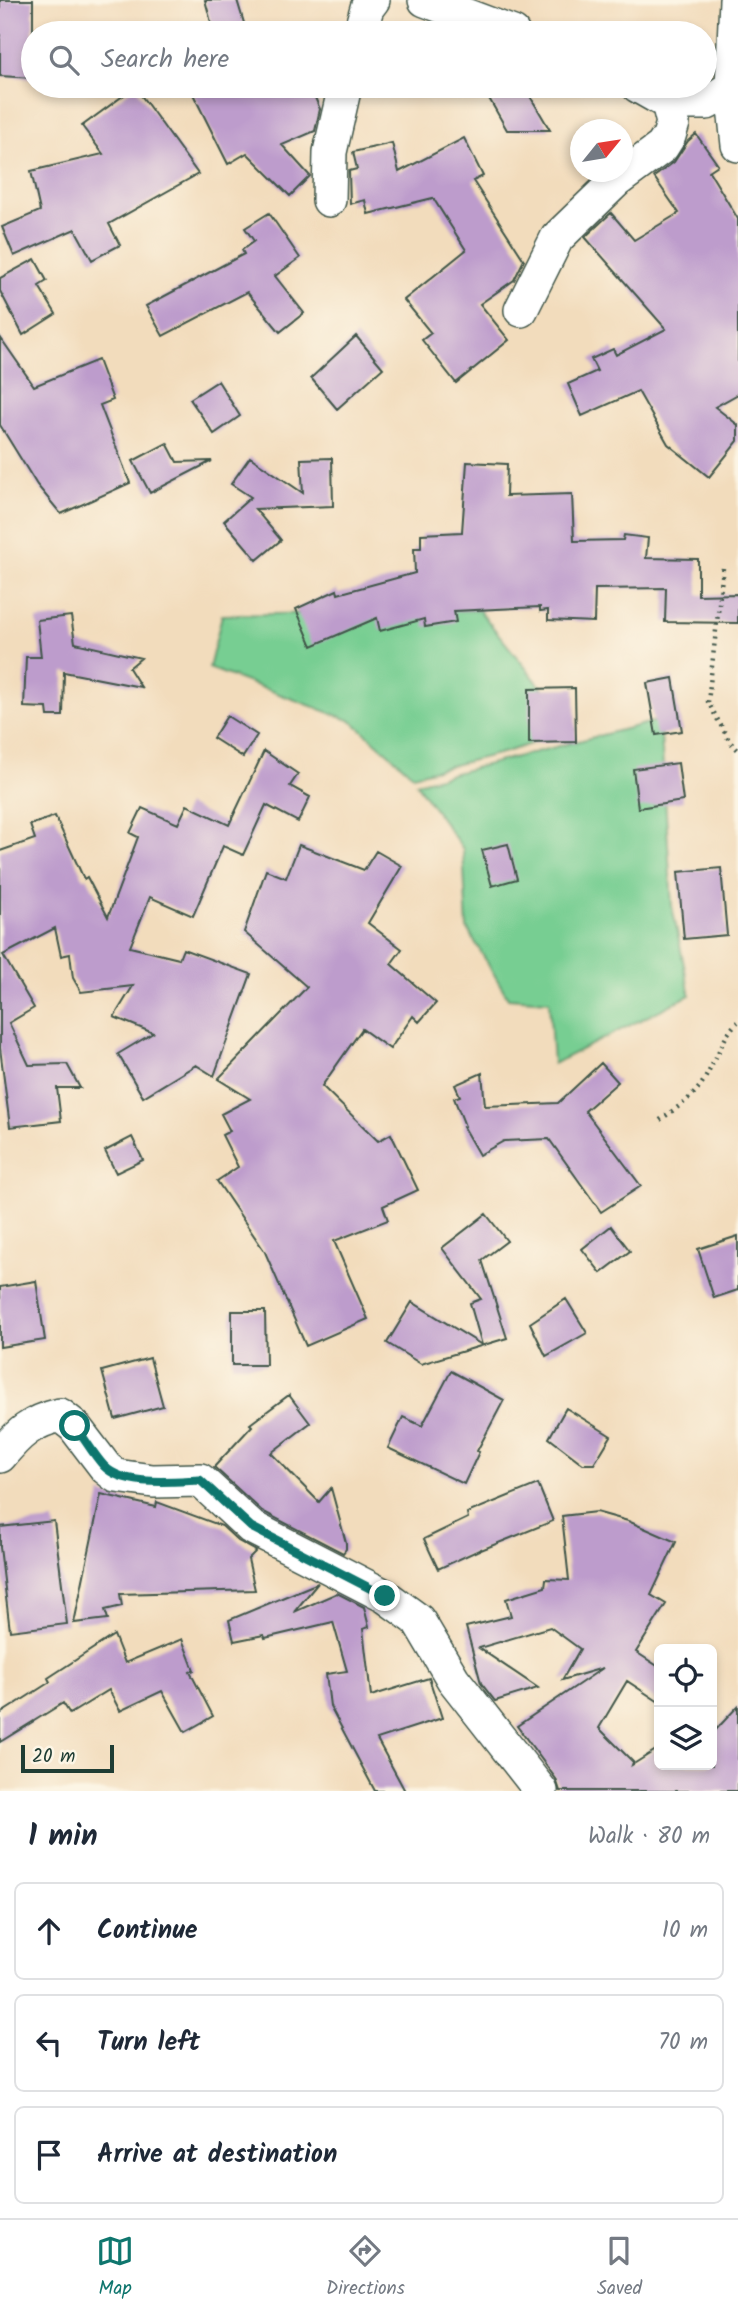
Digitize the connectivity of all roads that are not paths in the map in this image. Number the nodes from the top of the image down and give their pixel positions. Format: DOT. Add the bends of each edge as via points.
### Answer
graph roads {
  1 [pos="373,0"];
  2 [pos="425,0"];
  3 [pos="736,0"];
  4 [pos="363,21"];
  5 [pos="481,21"];
  6 [pos="735,87"];
  7 [pos="717,97"];
  8 [pos="342,98"];
  9 [pos="659,98"];
  10 [pos="716,98"];
  11 [pos="668,103"];
  12 [pos="738,145"];
  13 [pos="329,200"];
  14 [pos="521,310"];
  15 [pos="0,1456"];
  16 [pos="541,1791"];
  1 -- 4 [label="street"];
  2 -- 5 [label="street"];
  3 -- 6 [label="street"];
  6 -- 7 [label="street"];
  6 -- 12 [label="street"];
  8 -- 13 [label="street" via="330,152"];
  9 -- 11 [label="street"];
  10 -- 11 [label="street" via="707,103"];
  11 -- 14 [label="street" via="673,123 662,147 616,181 557,238"];
  15 -- 16 [label="street" via="18,1434 42,1419 61,1415 116,1476 200,1480 251,1527 385,1596 418,1620 453,1679"];
}
